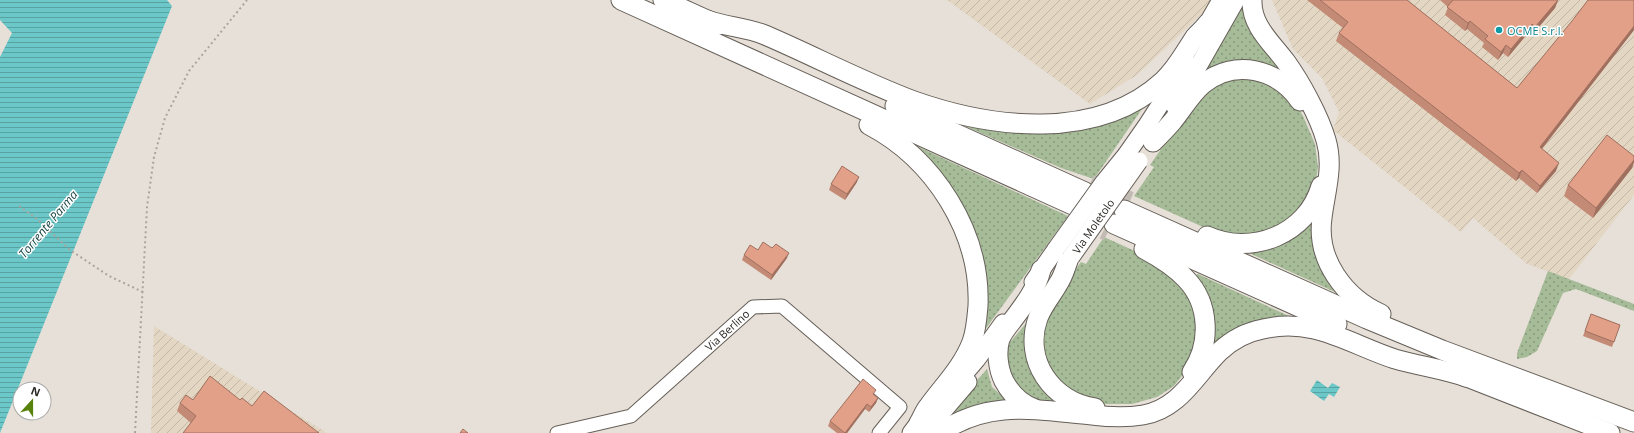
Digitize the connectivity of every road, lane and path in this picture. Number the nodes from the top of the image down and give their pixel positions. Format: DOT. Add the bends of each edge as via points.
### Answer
graph roads {
  1 [pos="247,0"];
  2 [pos="621,0"];
  3 [pos="663,0"];
  4 [pos="1221,0"];
  5 [pos="1236,0"];
  6 [pos="1252,0"];
  7 [pos="706,20"];
  8 [pos="1207,24"];
  9 [pos="764,65"];
  10 [pos="1153,142"];
  11 [pos="1132,158"];
  12 [pos="19,206"];
  13 [pos="1119,217"];
  14 [pos="1065,256"];
  15 [pos="1041,270"];
  16 [pos="143,292"];
  17 [pos="998,348"];
  18 [pos="1466,377"];
  19 [pos="1514,377"];
  20 [pos="1047,411"];
  21 [pos="1561,414"];
  22 [pos="1634,422"];
  23 [pos="918,430"];
  24 [pos="136,433"];
  25 [pos="557,433"];
  26 [pos="879,433"];
  27 [pos="940,433"];
  28 [pos="1593,433"];
  29 [pos="1610,433"];
  1 -- 16 [label="path" via="189,71 165,118 154,158 147,207"];
  2 -- 9 [label="highway"];
  3 -- 7 [label="highway"];
  4 -- 8 [label="main road, Via Moletolo"];
  5 -- 10 [label="main road, Via Moletolo"];
  6 -- 19 [label="highway" via="1252,10 1258,26 1298,81 1326,140 1330,165 1321,230 1325,254 1338,278 1350,294 1371,310 1491,361"];
  7 -- 8 [label="highway" via="756,32 901,96 942,110 982,119 1038,124 1093,118 1115,111 1136,100 1169,76 1195,37"];
  7 -- 9 [label="highway" via="1050,176 1080,199 1024,184"];
  8 -- 11 [label="main road, Via Moletolo" via="1196,49 1155,114"];
  9 -- 23 [label="highway" via="806,95 871,125 904,147 947,197 961,222 976,273 978,300 972,341 961,364 928,408"];
  10 -- 11 [label="main road, Via Moletolo"];
  10 -- 13 [label="highway" via="1207,81 1236,70 1262,72 1279,79 1290,89 1310,119 1323,156 1321,186 1312,206 1292,228 1270,240 1249,244 1234,244"];
  11 -- 14 [label="main road, Via Moletolo, bridge"];
  12 -- 16 [label="path" via="70,250 109,276"];
  13 -- 14 [label="highway" via="1149,252 1173,267 1190,283 1200,301 1206,329 1203,350 1193,372 1169,397 1143,408 1096,409 1080,405 1065,397 1045,378 1035,354 1035,328 1041,311 1063,276"];
  13 -- 18 [label="highway" via="1329,321"];
  13 -- 19 [label="highway"];
  14 -- 15 [label="main road, Via Moletolo"];
  14 -- 17 [label="main road, Via Moletolo"];
  15 -- 17 [label="highway" via="1035,288 1002,336"];
  15 -- 23 [label="main road, Via Moletolo" via="974,362"];
  16 -- 24 [label="path"];
  17 -- 20 [label="highway" via="999,365 1013,394 1027,406"];
  17 -- 23 [label="main road, Via Moletolo"];
  18 -- 20 [label="highway" via="1396,359 1319,329 1301,325 1280,326 1258,330 1236,339 1212,360 1180,396 1155,412 1119,416"];
  18 -- 21 [label="highway"];
  19 -- 22 [label="highway"];
  20 -- 27 [label="highway" via="1014,409 985,412 965,419"];
  21 -- 28 [label="highway"];
  21 -- 29 [label="highway"];
  25 -- 26 [label="street, Via Berlino" via="631,416 753,307 782,306 900,407"];
}
